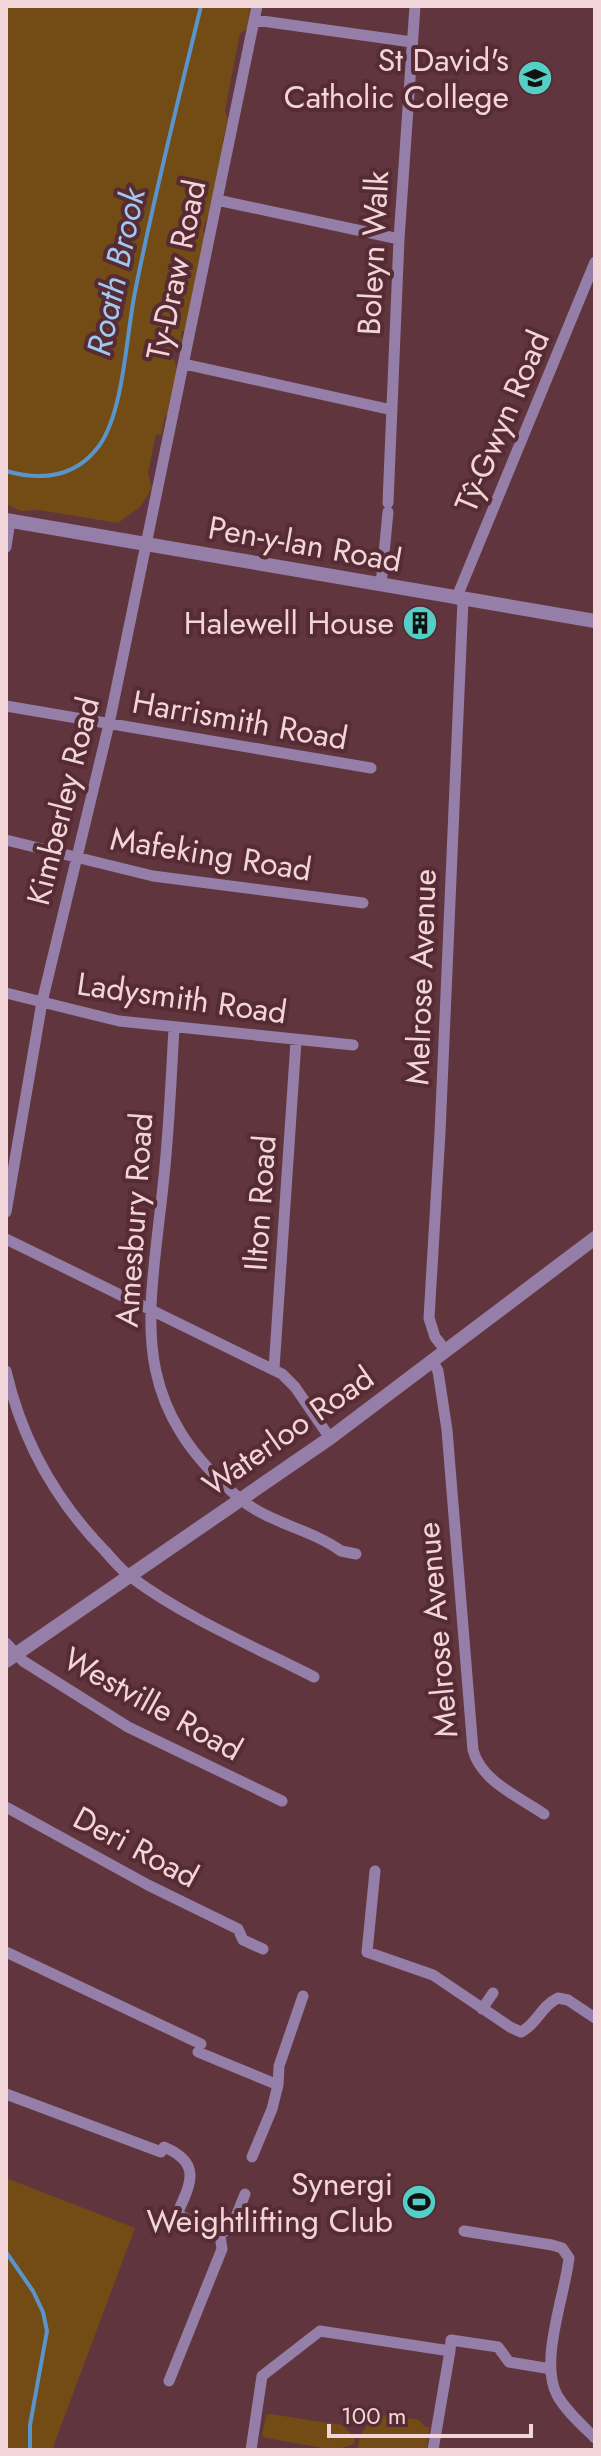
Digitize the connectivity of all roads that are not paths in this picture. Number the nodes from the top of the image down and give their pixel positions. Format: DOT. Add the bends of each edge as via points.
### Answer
graph roads {
  1 [pos="257,6"];
  2 [pos="415,6"];
  3 [pos="255,20"];
  4 [pos="412,42"];
  5 [pos="217,200"];
  6 [pos="399,239"];
  7 [pos="595,262"];
  8 [pos="184,364"];
  9 [pos="392,410"];
  10 [pos="8,521"];
  11 [pos="144,544"];
  12 [pos="6,547"];
  13 [pos="381,585"];
  14 [pos="460,600"];
  15 [pos="595,621"];
  16 [pos="6,706"];
  17 [pos="109,724"];
  18 [pos="371,768"];
  19 [pos="6,840"];
  20 [pos="76,858"];
  21 [pos="363,903"];
  22 [pos="6,993"];
  23 [pos="42,1002"];
  24 [pos="174,1028"];
  25 [pos="296,1041"];
  26 [pos="353,1045"];
  27 [pos="6,1212"];
  28 [pos="595,1238"];
  29 [pos="6,1239"];
  30 [pos="150,1309"];
  31 [pos="446,1351"];
  32 [pos="433,1362"];
  33 [pos="274,1369"];
  34 [pos="6,1371"];
  35 [pos="330,1438"];
  36 [pos="241,1500"];
  37 [pos="356,1554"];
  38 [pos="129,1576"];
  39 [pos="9,1653"];
  40 [pos="314,1677"];
  41 [pos="282,1801"];
  42 [pos="6,1807"];
  43 [pos="544,1814"];
  44 [pos="375,1871"];
  45 [pos="263,1949"];
  46 [pos="6,1952"];
  47 [pos="493,1993"];
  48 [pos="303,1996"];
  49 [pos="482,2009"];
  50 [pos="595,2018"];
  51 [pos="278,2085"];
  52 [pos="6,2094"];
  53 [pos="252,2157"];
  54 [pos="245,2194"];
  55 [pos="464,2231"];
  56 [pos="220,2235"];
  57 [pos="450,2351"];
  58 [pos="551,2369"];
  59 [pos="169,2381"];
  60 [pos="595,2438"];
  61 [pos="251,2450"];
  62 [pos="433,2450"];
  1 -- 3 [label="street, Ty-Draw Road"];
  2 -- 4 [label="street, Boleyn Walk"];
  3 -- 4 [label="street"];
  3 -- 5 [label="street, Ty-Draw Road"];
  4 -- 6 [label="street, Boleyn Walk"];
  5 -- 6 [label="street"];
  5 -- 8 [label="street, Ty-Draw Road"];
  6 -- 9 [label="street, Boleyn Walk"];
  7 -- 14 [label="street, Tŷ-Gwyn Road"];
  8 -- 9 [label="street"];
  8 -- 11 [label="street, Ty-Draw Road"];
  9 -- 13 [label="street, Boleyn Walk"];
  10 -- 11 [label="street, Pen-y-lan Road"];
  10 -- 12 [label="street"];
  11 -- 13 [label="street, Pen-y-lan Road"];
  11 -- 17 [label="street, Kimberley Road"];
  13 -- 14 [label="street, Pen-y-lan Road"];
  14 -- 15 [label="street, Pen-y-lan Road"];
  14 -- 31 [label="street, Melrose Avenue" via="429,1318"];
  16 -- 17 [label="street, Harrismith Road"];
  17 -- 18 [label="street, Harrismith Road"];
  17 -- 20 [label="street, Kimberley Road"];
  19 -- 20 [label="street, Mafeking Road"];
  20 -- 21 [label="street, Mafeking Road" via="153,876"];
  20 -- 23 [label="street, Kimberley Road"];
  22 -- 23 [label="street, Ladysmith Road"];
  23 -- 24 [label="street, Ladysmith Road"];
  23 -- 27 [label="street, Kimberley Road"];
  24 -- 25 [label="street, Ladysmith Road"];
  24 -- 30 [label="street, Amesbury Road"];
  25 -- 26 [label="street, Ladysmith Road"];
  25 -- 33 [label="street, Ilton Road"];
  28 -- 31 [label="street, Waterloo Road"];
  29 -- 30 [label="street"];
  30 -- 33 [label="street"];
  30 -- 36 [label="street, Amesbury Road" via="156,1374 174,1421 202,1461"];
  31 -- 32 [label="street, Waterloo Road"];
  32 -- 35 [label="street, Waterloo Road"];
  32 -- 43 [label="street, Melrose Avenue" via="447,1430 475,1760 486,1775"];
  33 -- 35 [label="street" via="295,1387"];
  34 -- 38 [label="street" via="23,1427 50,1481 74,1517"];
  35 -- 36 [label="street, Waterloo Road"];
  36 -- 37 [label="street, Amesbury Road"];
  36 -- 38 [label="street, Waterloo Road"];
  38 -- 39 [label="street, Waterloo Road"];
  38 -- 40 [label="street"];
  39 -- 41 [label="street, Westville Road" via="128,1727"];
  42 -- 45 [label="street, Deri Road" via="238,1929 243,1940"];
  44 -- 49 [label="street" via="367,1952 433,1975"];
  46 -- 51 [label="street"];
  47 -- 49 [label="street"];
  48 -- 51 [label="street" via="279,2066"];
  49 -- 50 [label="street" via="521,2032 558,1998"];
  51 -- 53 [label="street"];
  52 -- 56 [label="street" via="182,2156 190,2169 189,2182 177,2214"];
  54 -- 56 [label="street" via="233,2224"];
  55 -- 58 [label="street" via="552,2245 569,2258"];
  56 -- 59 [label="street" via="222,2249"];
  57 -- 58 [label="street" via="451,2340 498,2347 509,2362"];
  57 -- 61 [label="street" via="320,2331 262,2376"];
  57 -- 62 [label="street"];
  58 -- 60 [label="street" via="557,2394"];
}
